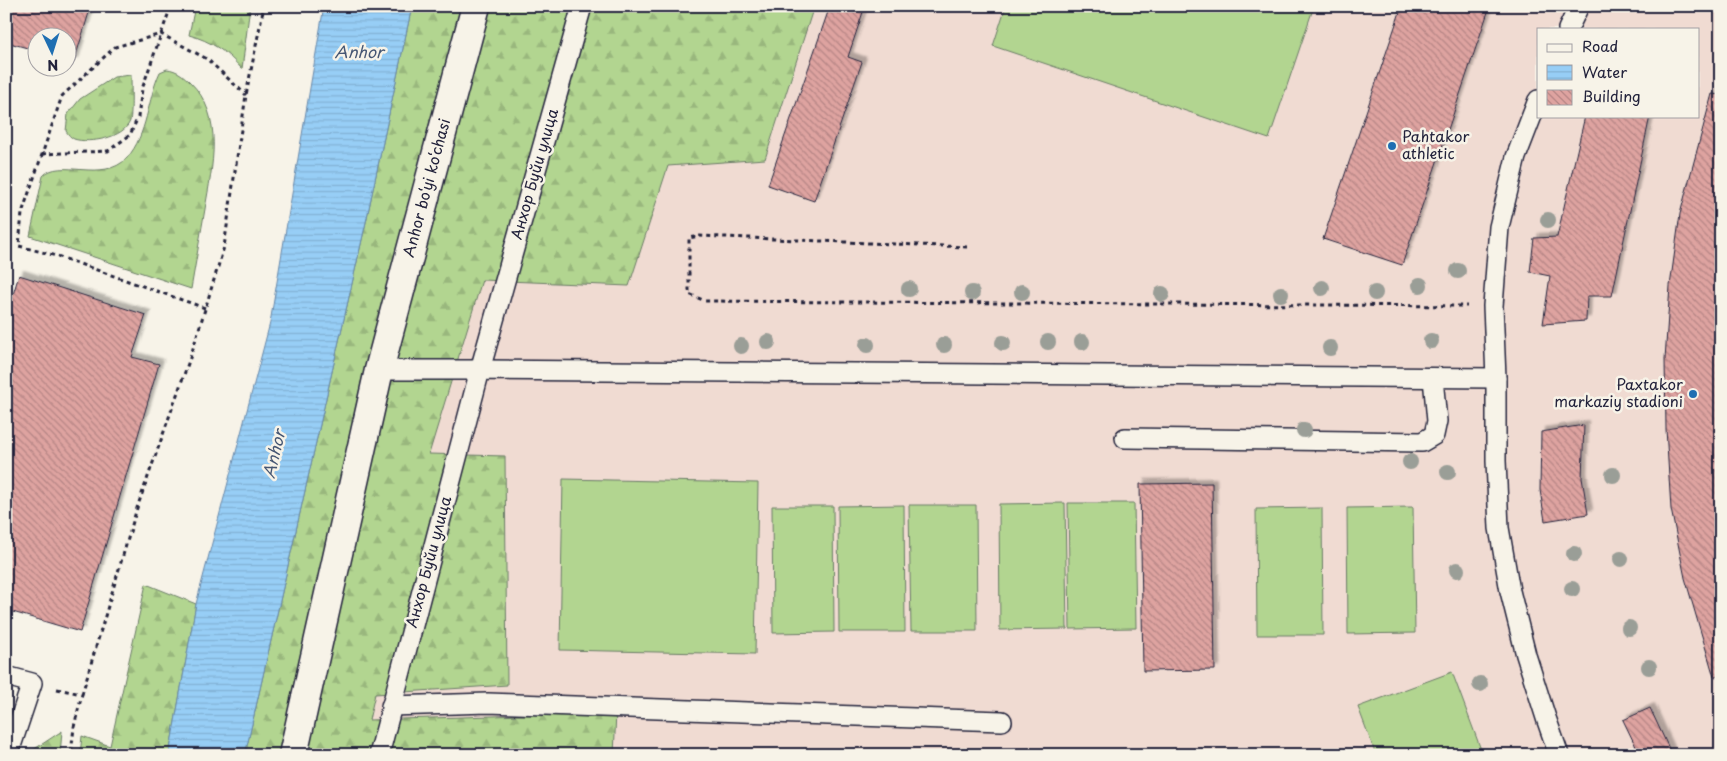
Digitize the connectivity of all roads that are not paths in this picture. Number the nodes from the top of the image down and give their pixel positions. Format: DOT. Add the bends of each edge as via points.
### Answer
graph roads {
  1 [pos="476,6"];
  2 [pos="582,6"];
  3 [pos="1579,6"];
  4 [pos="1568,28"];
  5 [pos="1537,103"];
  6 [pos="379,370"];
  7 [pos="480,370"];
  8 [pos="1433,378"];
  9 [pos="1496,378"];
  10 [pos="1126,438"];
  11 [pos="6,676"];
  12 [pos="391,706"];
  13 [pos="1002,721"];
  14 [pos="8,755"];
  15 [pos="293,755"];
  16 [pos="379,755"];
  17 [pos="1560,755"];
  1 -- 6 [label="street, Anhor bo‘yi ko‘chasi"];
  2 -- 7 [label="lane, Анхор Буйи улица"];
  3 -- 4 [label="lane"];
  5 -- 9 [label="lane" via="1516,157 1499,227 1493,306"];
  6 -- 7 [label="lane"];
  6 -- 15 [label="street, Anhor bo‘yi ko‘chasi"];
  7 -- 8 [label="lane"];
  7 -- 12 [label="lane, Анхор Буйи улица"];
  8 -- 9 [label="lane"];
  8 -- 10 [label="lane" via="1437,421 1434,435 1422,442"];
  9 -- 17 [label="lane" via="1499,528 1526,655"];
  11 -- 14 [label="lane" via="32,683"];
  12 -- 13 [label="lane" via="488,703"];
  12 -- 16 [label="lane, Анхор Буйи улица"];
}
